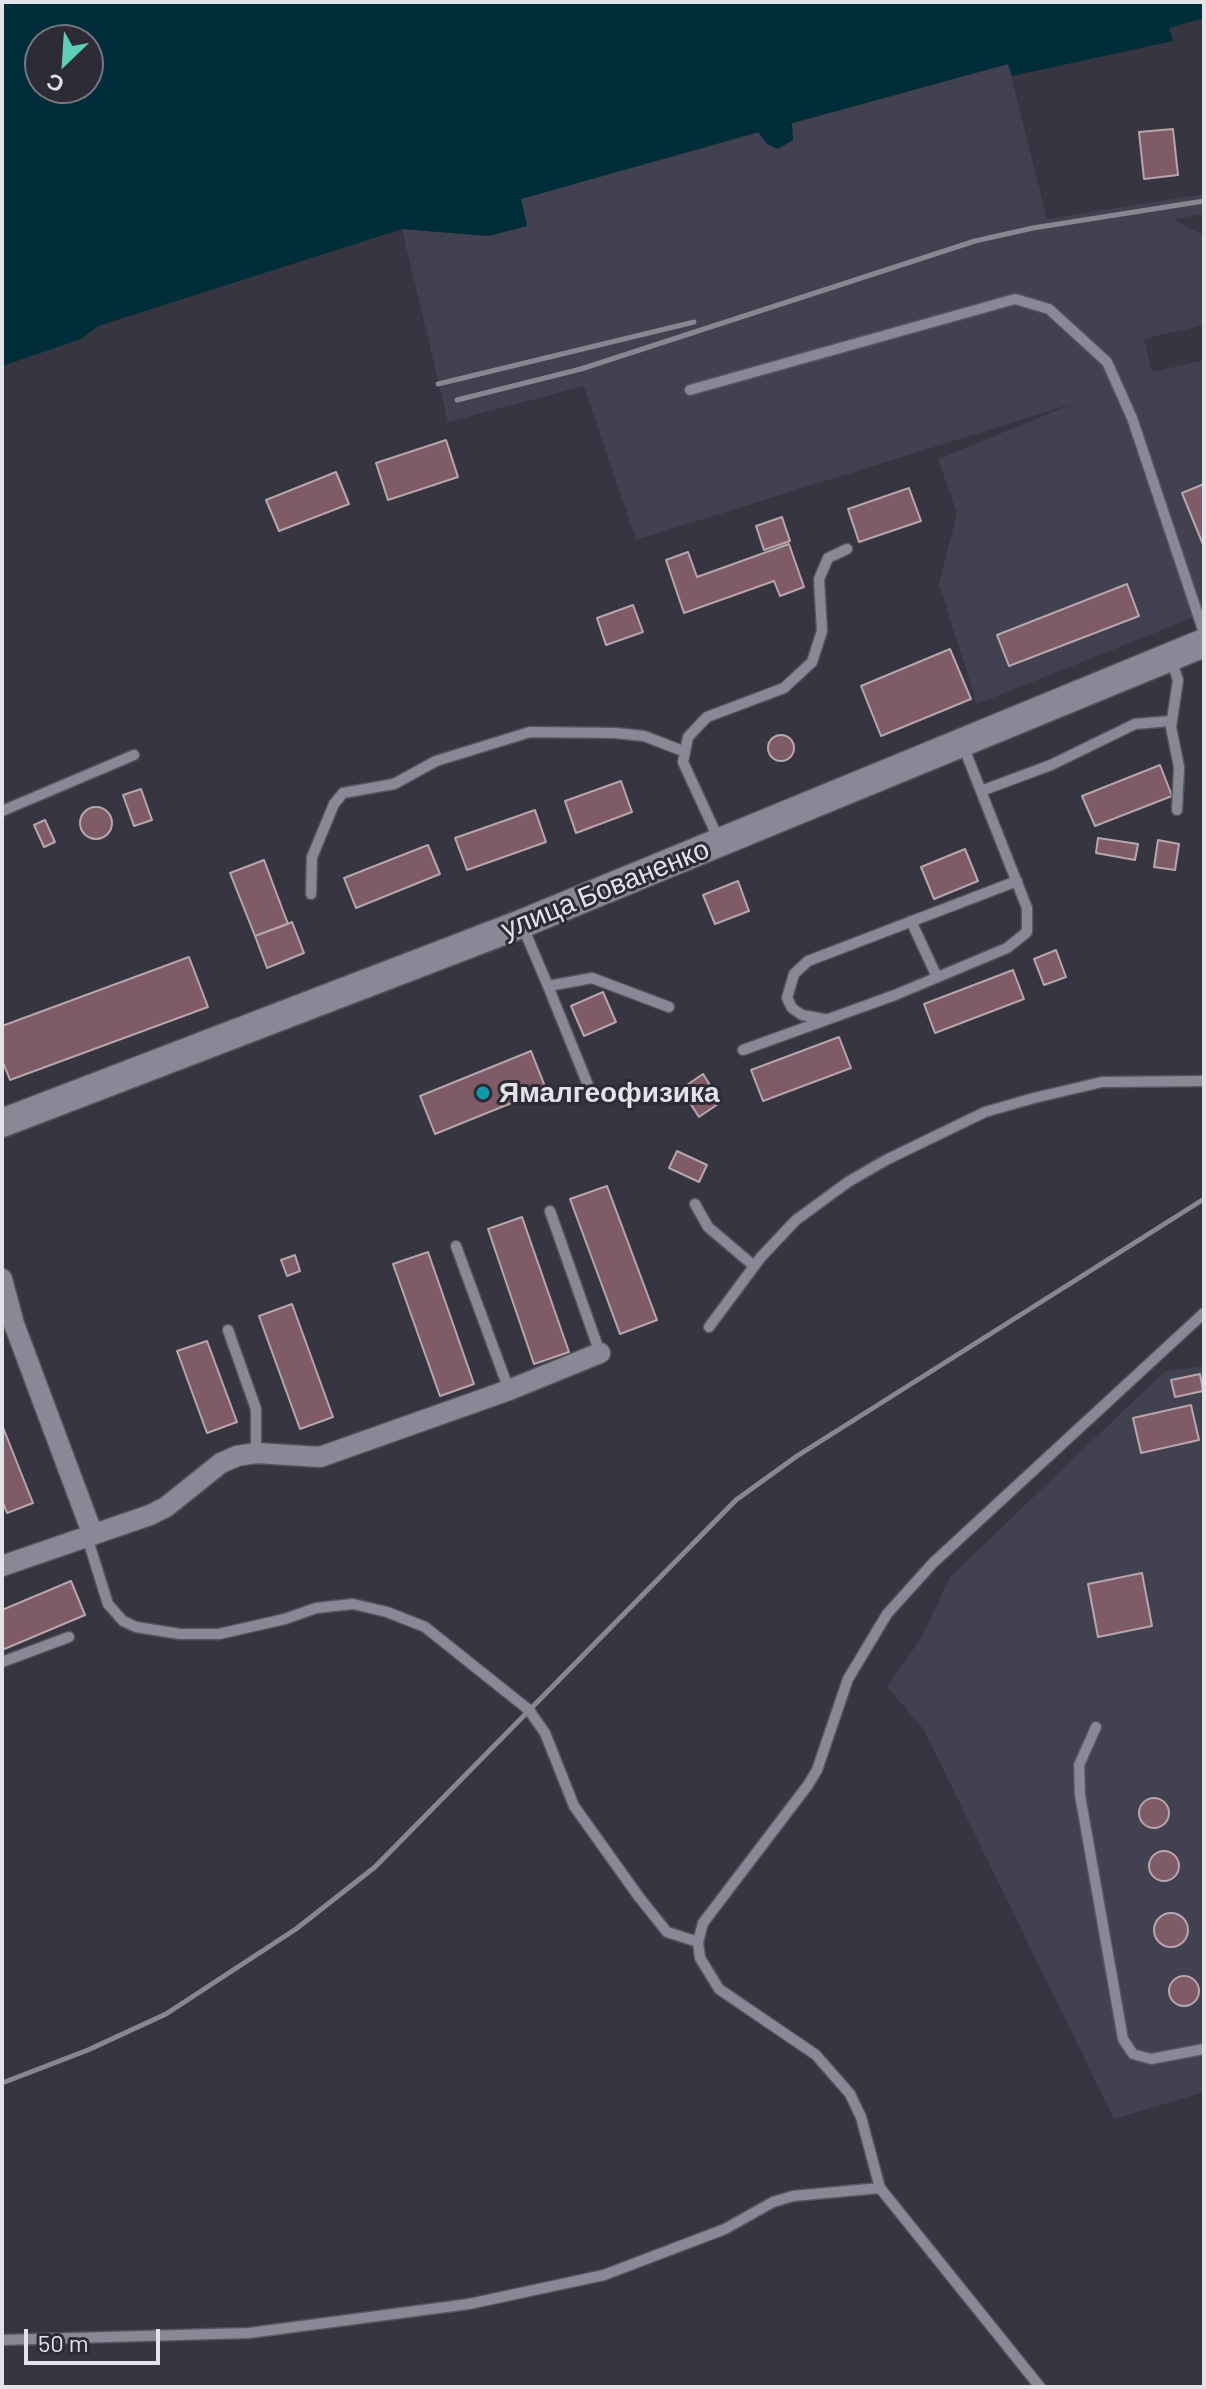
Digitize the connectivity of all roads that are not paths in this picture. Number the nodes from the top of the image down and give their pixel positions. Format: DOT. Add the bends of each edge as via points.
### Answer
graph roads {
  1 [pos="690,390"];
  2 [pos="847,549"];
  3 [pos="1204,633"];
  4 [pos="1204,643"];
  5 [pos="1170,658"];
  6 [pos="1171,721"];
  7 [pos="961,741"];
  8 [pos="683,751"];
  9 [pos="134,755"];
  10 [pos="981,791"];
  11 [pos="1177,810"];
  12 [pos="2,811"];
  13 [pos="720,842"];
  14 [pos="1017,881"];
  15 [pos="311,894"];
  16 [pos="911,921"];
  17 [pos="521,924"];
  18 [pos="937,977"];
  19 [pos="548,986"];
  20 [pos="669,1007"];
  21 [pos="828,1020"];
  22 [pos="743,1050"];
  23 [pos="1204,1081"];
  24 [pos="590,1090"];
  25 [pos="2,1123"];
  26 [pos="695,1204"];
  27 [pos="550,1211"];
  28 [pos="456,1246"];
  29 [pos="754,1266"];
  30 [pos="2,1279"];
  31 [pos="1204,1313"];
  32 [pos="709,1327"];
  33 [pos="228,1330"];
  34 [pos="600,1353"];
  35 [pos="509,1390"];
  36 [pos="256,1453"];
  37 [pos="90,1536"];
  38 [pos="2,1566"];
  39 [pos="69,1637"];
  40 [pos="2,1662"];
  41 [pos="1096,1727"];
  42 [pos="698,1942"];
  43 [pos="1204,2049"];
  44 [pos="880,2188"];
  45 [pos="2,2340"];
  46 [pos="1040,2387"];
  1 -- 3 [label="lane" via="1015,299 1049,309 1107,362 1132,418"];
  2 -- 8 [label="lane" via="828,558 819,579 822,631 812,662 784,688 707,717"];
  4 -- 5 [label="street, улица Бованенко"];
  5 -- 6 [label="lane" via="1178,680"];
  5 -- 7 [label="street, улица Бованенко"];
  6 -- 10 [label="lane" via="1135,724 1051,765"];
  6 -- 11 [label="lane" via="1179,767"];
  7 -- 10 [label="lane"];
  7 -- 13 [label="street, улица Бованенко"];
  8 -- 13 [label="lane" via="688,775"];
  8 -- 15 [label="lane" via="630,734 530,732 436,761 394,784 343,793 312,857"];
  9 -- 12 [label="lane"];
  10 -- 14 [label="lane"];
  13 -- 17 [label="street, улица Бованенко"];
  14 -- 16 [label="lane"];
  14 -- 18 [label="lane" via="1027,908 1027,932 1007,948"];
  16 -- 18 [label="lane"];
  16 -- 21 [label="lane" via="808,961 794,974 788,987 792,1008"];
  17 -- 19 [label="lane"];
  17 -- 25 [label="street, улица Бованенко"];
  18 -- 21 [label="lane"];
  19 -- 20 [label="lane" via="592,978"];
  19 -- 24 [label="lane"];
  21 -- 22 [label="lane"];
  23 -- 29 [label="lane" via="1102,1082 985,1112 848,1182 796,1220"];
  26 -- 29 [label="lane" via="708,1227"];
  27 -- 34 [label="lane"];
  28 -- 35 [label="lane"];
  29 -- 32 [label="lane"];
  30 -- 37 [label="street"];
  31 -- 42 [label="lane" via="933,1563 887,1614 848,1679 812,1778 711,1910"];
  33 -- 36 [label="lane" via="256,1409"];
  34 -- 35 [label="street"];
  35 -- 36 [label="street" via="320,1457"];
  36 -- 37 [label="street" via="221,1463 166,1507"];
  37 -- 38 [label="street"];
  37 -- 42 [label="lane" via="108,1604 136,1627 219,1634 316,1608 353,1604 425,1627 529,1710 545,1733 574,1806 639,1897 667,1932"];
  39 -- 40 [label="lane"];
  41 -- 43 [label="lane" via="1079,1765 1080,1795 1123,2039 1133,2054 1151,2059"];
  42 -- 44 [label="lane" via="700,1958 719,1989 816,2055 850,2094"];
  44 -- 45 [label="lane" via="793,2196 725,2229 604,2275 469,2304 249,2333"];
  44 -- 46 [label="lane"];
}
